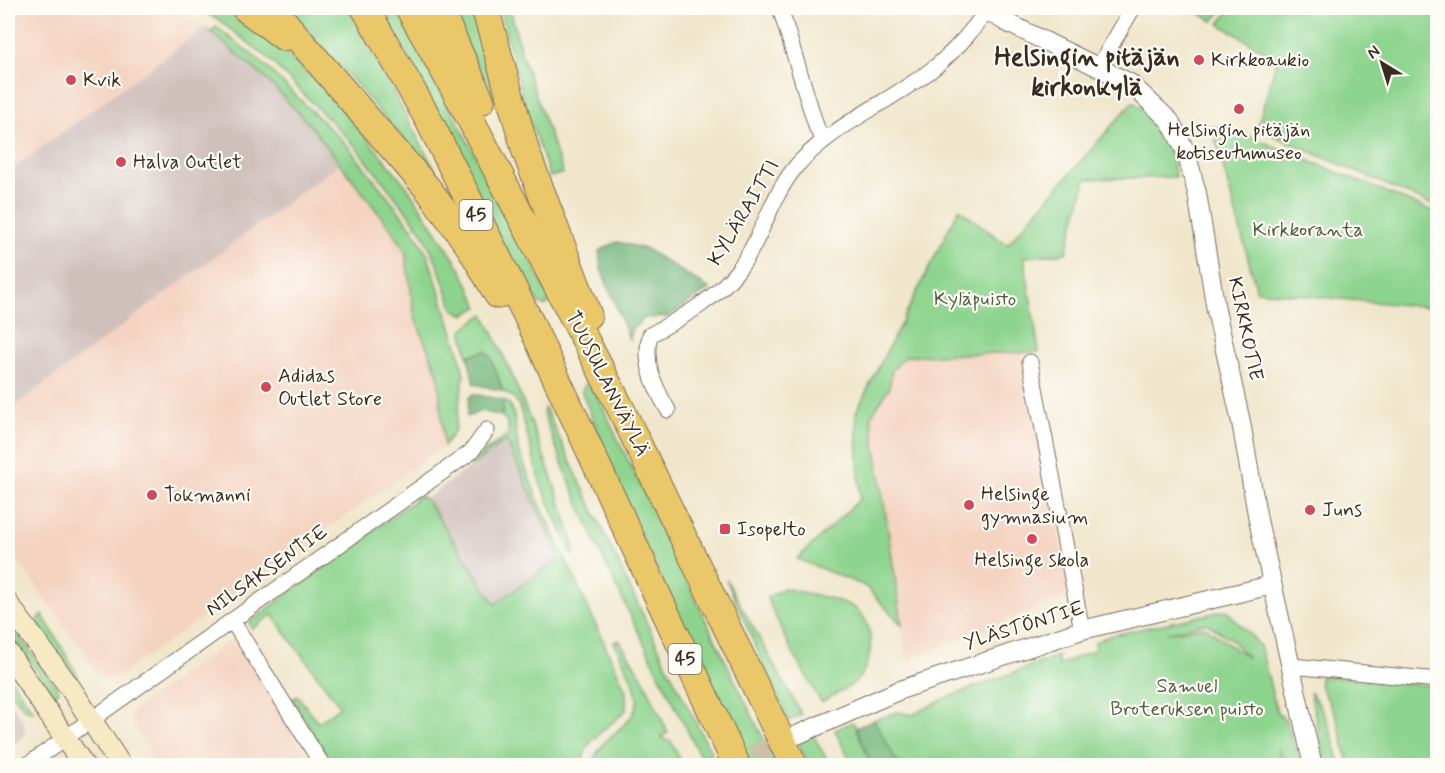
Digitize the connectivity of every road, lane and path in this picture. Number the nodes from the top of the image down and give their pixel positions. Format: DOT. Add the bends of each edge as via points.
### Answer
graph roads {
  1 [pos="245,8"];
  2 [pos="272,8"];
  3 [pos="365,8"];
  4 [pos="409,8"];
  5 [pos="439,8"];
  6 [pos="485,8"];
  7 [pos="780,8"];
  8 [pos="1133,8"];
  9 [pos="984,9"];
  10 [pos="1099,66"];
  11 [pos="340,84"];
  12 [pos="824,140"];
  13 [pos="581,294"];
  14 [pos="1030,362"];
  15 [pos="619,405"];
  16 [pos="668,410"];
  17 [pos="579,426"];
  18 [pos="487,430"];
  19 [pos="1272,585"];
  20 [pos="8,604"];
  21 [pos="233,622"];
  22 [pos="1082,630"];
  23 [pos="8,654"];
  24 [pos="1292,666"];
  25 [pos="1437,680"];
  26 [pos="92,721"];
  27 [pos="797,735"];
  28 [pos="66,739"];
  29 [pos="27,765"];
  30 [pos="84,765"];
  31 [pos="121,765"];
  32 [pos="323,765"];
  33 [pos="736,765"];
  34 [pos="794,765"];
  35 [pos="1313,765"];
  1 -- 11 [label="highway"];
  2 -- 11 [label="highway"];
  3 -- 17 [label="highway, TUUSULANVÄYLÄ / 45" via="427,117"];
  4 -- 15 [label="highway, TUUSULANVÄYLÄ / 45"];
  5 -- 13 [label="highway" via="470,80"];
  6 -- 13 [label="highway" via="526,152"];
  7 -- 12 [label="street" via="817,129"];
  8 -- 10 [label="street"];
  9 -- 10 [label="street, KIRKKOTIE"];
  9 -- 12 [label="street, KYLÄRAITTI" via="932,70"];
  10 -- 19 [label="street, KIRKKOTIE" via="1130,83 1152,102 1170,121 1186,152"];
  11 -- 17 [label="highway" via="428,189 470,247"];
  12 -- 16 [label="street, KYLÄRAITTI" via="798,164 781,188 739,269 723,287 650,335 648,363"];
  13 -- 15 [label="highway"];
  14 -- 22 [label="street"];
  15 -- 34 [label="highway, TUUSULANVÄYLÄ / 45"];
  17 -- 33 [label="highway, TUUSULANVÄYLÄ / 45"];
  18 -- 21 [label="street, NILSAKSENTIE" via="471,452"];
  19 -- 22 [label="street, YLÄSTÖNTIE"];
  19 -- 24 [label="street, KIRKKOTIE"];
  20 -- 26 [label="main road"];
  21 -- 26 [label="street, NILSAKSENTIE"];
  21 -- 32 [label="street"];
  22 -- 27 [label="street, YLÄSTÖNTIE" via="900,690"];
  23 -- 28 [label="main road"];
  24 -- 25 [label="street"];
  24 -- 35 [label="street, KIRKKOTIE"];
  26 -- 28 [label="street, NILSAKSENTIE"];
  26 -- 31 [label="main road"];
  28 -- 29 [label="street, NILSAKSENTIE"];
  28 -- 30 [label="main road"];
}
